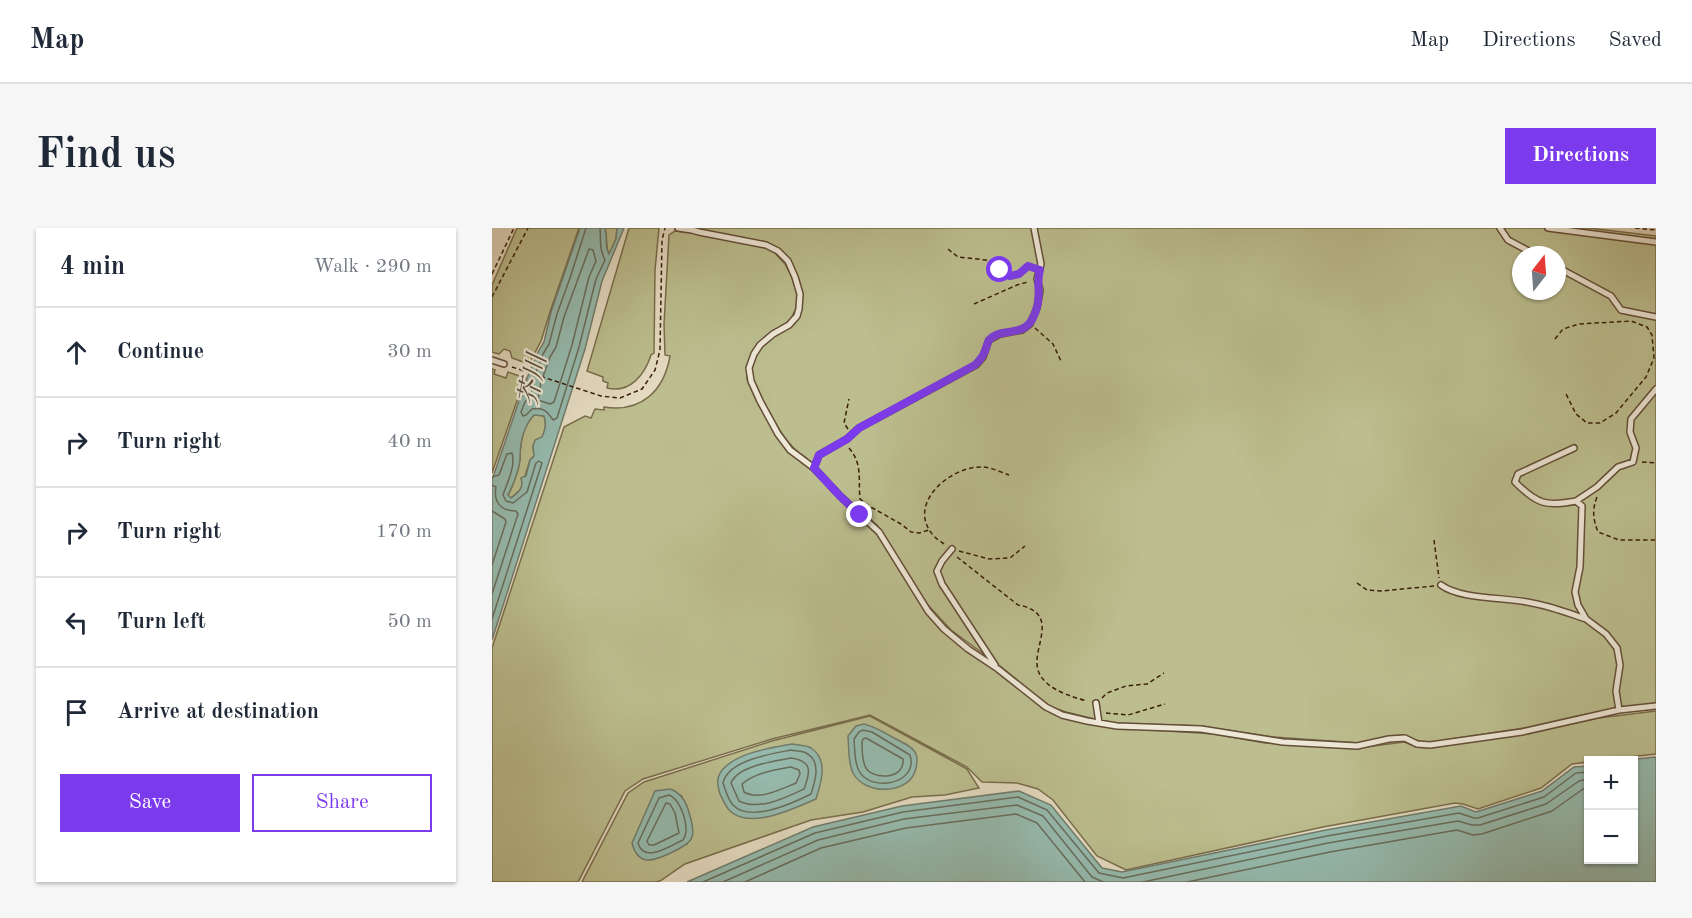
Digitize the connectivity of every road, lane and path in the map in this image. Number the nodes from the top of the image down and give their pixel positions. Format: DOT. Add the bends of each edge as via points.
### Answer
graph roads {
  1 [pos="514,228"];
  2 [pos="528,228"];
  3 [pos="664,228"];
  4 [pos="678,228"];
  5 [pos="1034,228"];
  6 [pos="1500,228"];
  7 [pos="1548,228"];
  8 [pos="1635,228"];
  9 [pos="692,229"];
  10 [pos="1656,230"];
  11 [pos="1656,242"];
  12 [pos="1519,246"];
  13 [pos="948,249"];
  14 [pos="1040,270"];
  15 [pos="1566,272"];
  16 [pos="492,274"];
  17 [pos="1037,279"];
  18 [pos="492,297"];
  19 [pos="974,304"];
  20 [pos="1656,317"];
  21 [pos="1030,324"];
  22 [pos="1555,339"];
  23 [pos="492,360"];
  24 [pos="1061,361"];
  25 [pos="504,364"];
  26 [pos="1656,389"];
  27 [pos="1566,394"];
  28 [pos="849,399"];
  29 [pos="845,440"];
  30 [pos="1574,448"];
  31 [pos="1632,462"];
  32 [pos="1656,463"];
  33 [pos="814,468"];
  34 [pos="1009,475"];
  35 [pos="1603,482"];
  36 [pos="1576,501"];
  37 [pos="930,530"];
  38 [pos="1434,540"];
  39 [pos="1656,540"];
  40 [pos="1025,546"];
  41 [pos="952,550"];
  42 [pos="1357,583"];
  43 [pos="1441,585"];
  44 [pos="1586,619"];
  45 [pos="998,669"];
  46 [pos="1164,673"];
  47 [pos="1166,704"];
  48 [pos="1096,706"];
  49 [pos="1656,706"];
  50 [pos="1618,710"];
  51 [pos="1099,723"];
  1 -- 16 [label="path"];
  2 -- 18 [label="path"];
  3 -- 25 [label="path" via="660,350 655,370 642,389 620,398 601,396"];
  4 -- 9 [label="lane"];
  5 -- 14 [label="lane"];
  6 -- 12 [label="lane" via="1508,240"];
  7 -- 11 [label="lane"];
  8 -- 10 [label="path"];
  9 -- 33 [label="lane" via="766,245 788,261 800,294 797,316 760,345 749,368 751,381 778,434 790,450"];
  13 -- 14 [label="path" via="958,257 986,260 1010,276 1028,266"];
  14 -- 17 [label="lane"];
  15 -- 20 [label="lane" via="1611,296 1621,310"];
  17 -- 19 [label="path"];
  17 -- 21 [label="lane" via="1040,290"];
  21 -- 24 [label="path" via="1053,344"];
  21 -- 29 [label="lane" via="989,340 983,357 975,365 859,428"];
  22 -- 27 [label="path" via="1563,329 1579,324 1631,321 1647,327 1652,335 1654,358 1647,377 1616,413 1600,423 1587,423 1576,414"];
  23 -- 25 [label="lane"];
  26 -- 31 [label="lane" via="1631,419 1630,432 1636,448"];
  28 -- 29 [label="path"];
  29 -- 33 [label="lane" via="819,455"];
  29 -- 37 [label="path" via="861,474 861,499 911,532"];
  30 -- 36 [label="lane" via="1518,474 1515,482 1544,503"];
  31 -- 32 [label="path"];
  31 -- 35 [label="lane" via="1618,467"];
  33 -- 45 [label="lane" via="879,532 936,620"];
  34 -- 37 [label="path" via="984,466 949,477 932,492 925,507"];
  35 -- 36 [label="lane"];
  35 -- 39 [label="path" via="1593,506 1598,532 1619,540"];
  36 -- 44 [label="lane" via="1582,506 1575,592"];
  37 -- 41 [label="path"];
  38 -- 43 [label="path"];
  40 -- 41 [label="path" via="1010,558 989,559"];
  41 -- 45 [label="lane" via="937,572"];
  41 -- 48 [label="path" via="1018,605 1036,614 1042,626 1037,669 1043,680"];
  42 -- 43 [label="path" via="1366,590 1381,591"];
  43 -- 44 [label="lane" via="1459,594 1532,603"];
  44 -- 50 [label="lane" via="1617,648"];
  45 -- 51 [label="lane" via="1046,707"];
  46 -- 48 [label="path" via="1147,684 1107,693"];
  47 -- 48 [label="path" via="1128,715 1111,714"];
  48 -- 51 [label="lane"];
  49 -- 50 [label="lane"];
  50 -- 51 [label="lane" via="1522,732 1430,745 1405,738 1357,746 1283,742 1201,729"];
}
